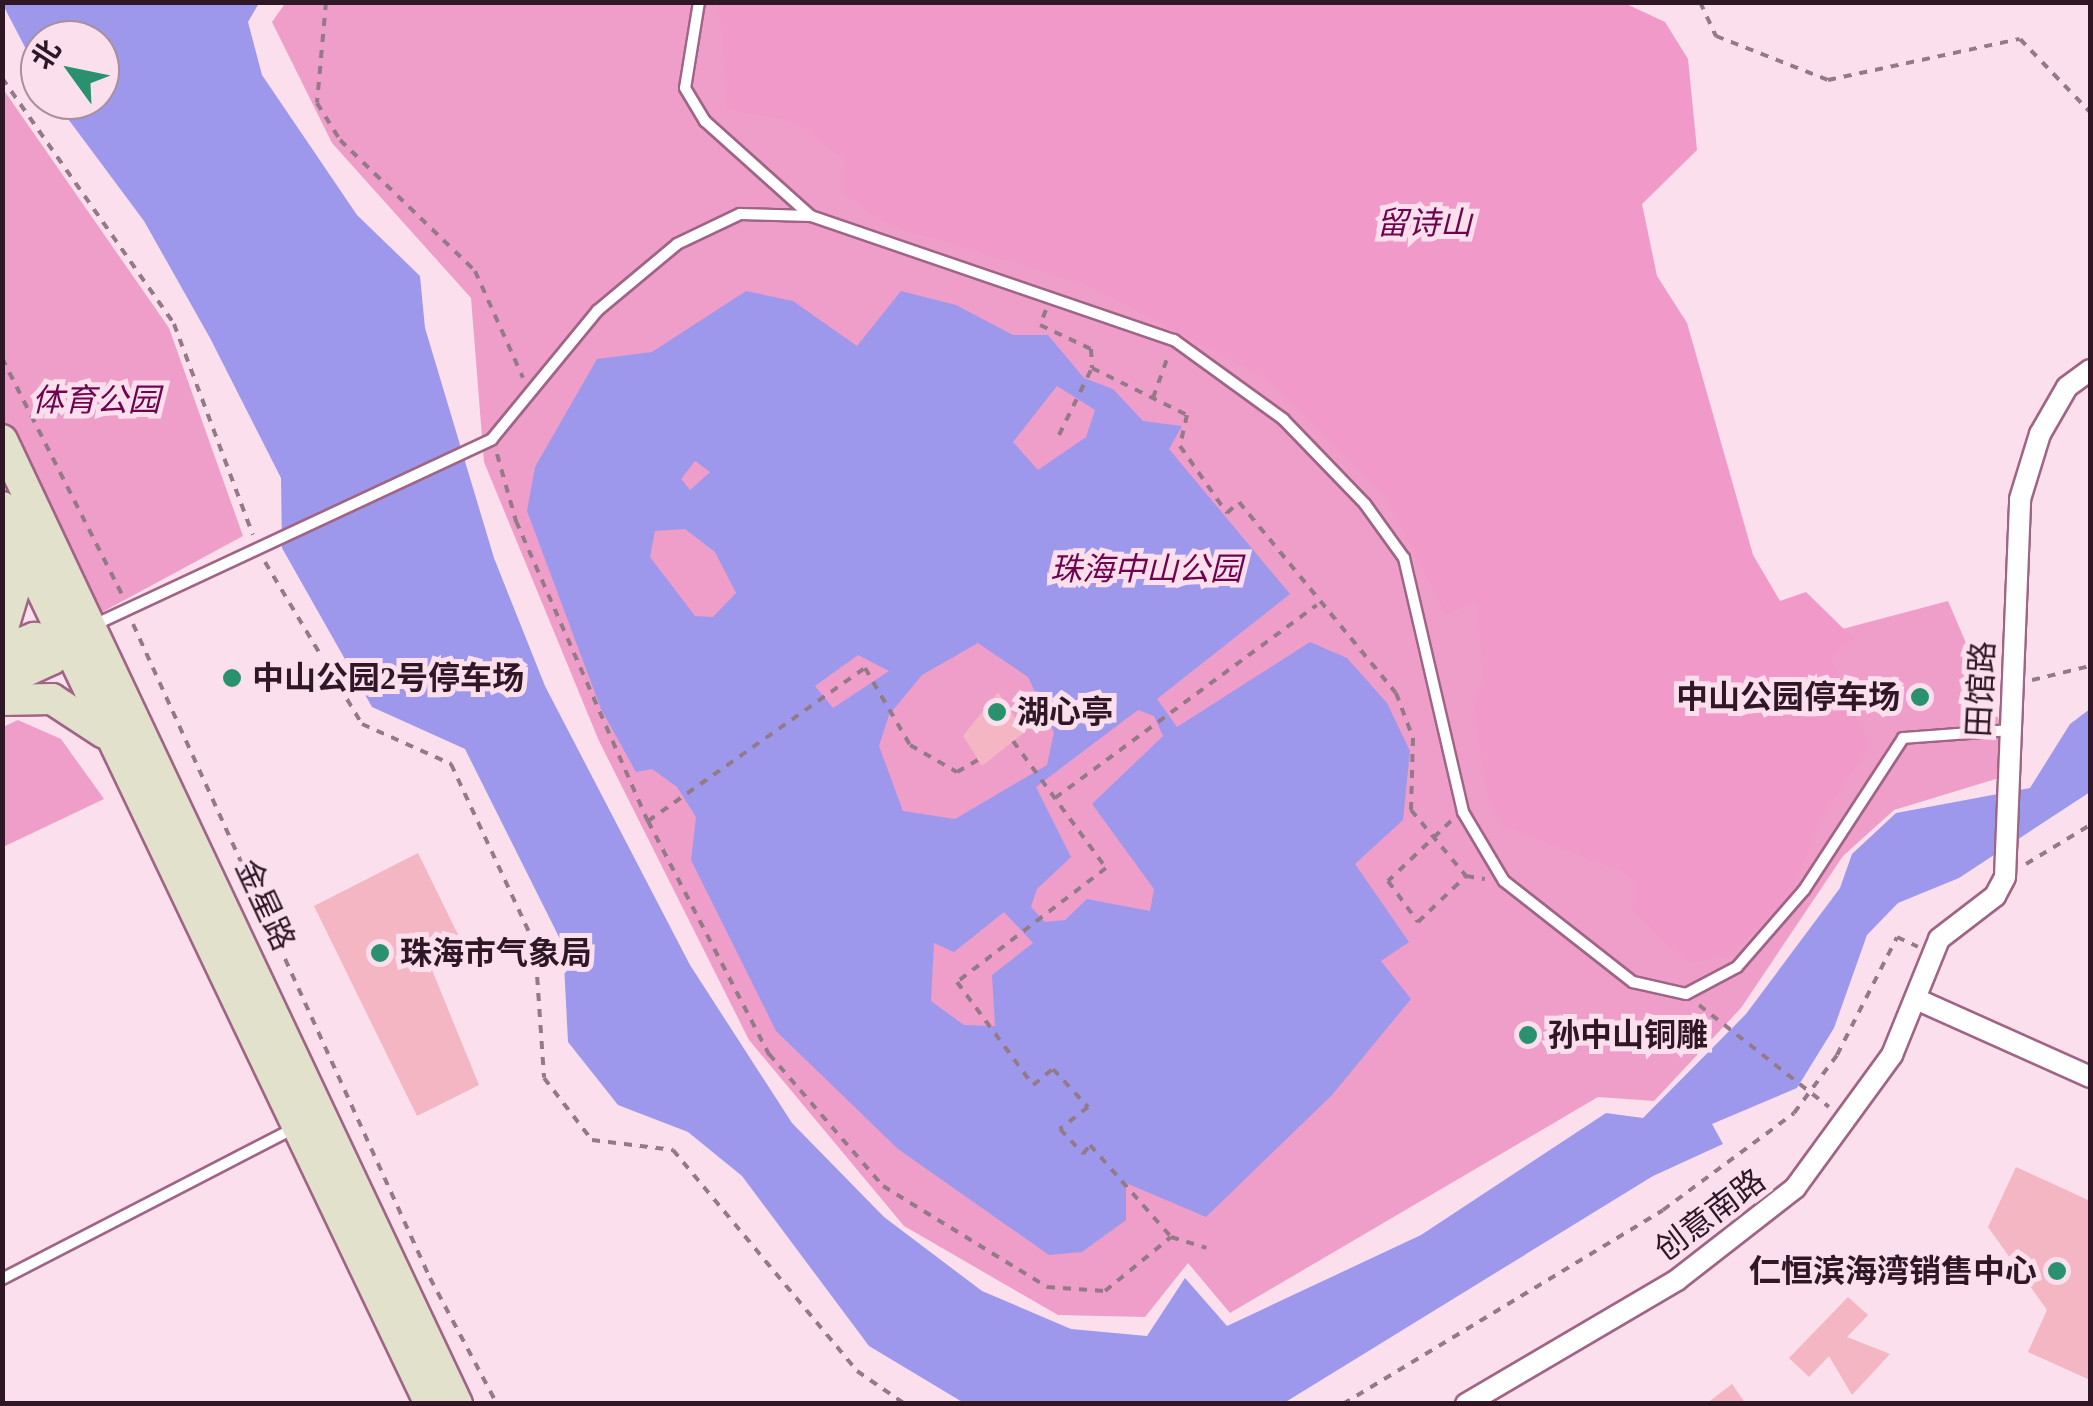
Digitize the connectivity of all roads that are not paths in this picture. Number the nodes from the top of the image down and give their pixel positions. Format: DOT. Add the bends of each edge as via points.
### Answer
graph roads {
  1 [pos="698,2"];
  2 [pos="812,216"];
  3 [pos="2090,370"];
  4 [pos="2,440"];
  5 [pos="2,507"];
  6 [pos="2,534"];
  7 [pos="94,625"];
  8 [pos="2,631"];
  9 [pos="65,640"];
  10 [pos="2,651"];
  11 [pos="2,682"];
  12 [pos="2,700"];
  13 [pos="2009,730"];
  14 [pos="114,742"];
  15 [pos="1916,999"];
  16 [pos="2090,1078"];
  17 [pos="311,1123"];
  18 [pos="2,1279"];
  19 [pos="430,1404"];
  20 [pos="457,1404"];
  21 [pos="1466,1404"];
  1 -- 2 [label="lane" via="684,88 706,121"];
  2 -- 7 [label="lane" via="740,214 677,244 597,311 492,440"];
  2 -- 13 [label="lane" via="1053,292 1174,340 1282,419 1404,558 1463,812 1504,881 1632,982 1686,994 1765,940 1903,738"];
  3 -- 13 [label="street, 田馆路" via="2066,387 2040,434 2020,500"];
  4 -- 7 [label="street, 金星路"];
  5 -- 9 [label="street, 金星路"];
  6 -- 8 [label="street" via="16,566"];
  7 -- 9 [label="street"];
  7 -- 17 [label="street, 金星路"];
  9 -- 10 [label="street" via="34,638"];
  9 -- 11 [label="street" via="52,659"];
  9 -- 14 [label="street, 金星路"];
  12 -- 14 [label="street" via="52,699 86,714"];
  13 -- 15 [label="street, 田馆路" via="2005,877 1934,954"];
  14 -- 17 [label="street, 金星路"];
  15 -- 16 [label="street"];
  15 -- 21 [label="street, 创意南路" via="1861,1105 1769,1212 1676,1280"];
  17 -- 18 [label="lane"];
  17 -- 19 [label="street, 金星路"];
  17 -- 20 [label="street, 金星路"];
}
